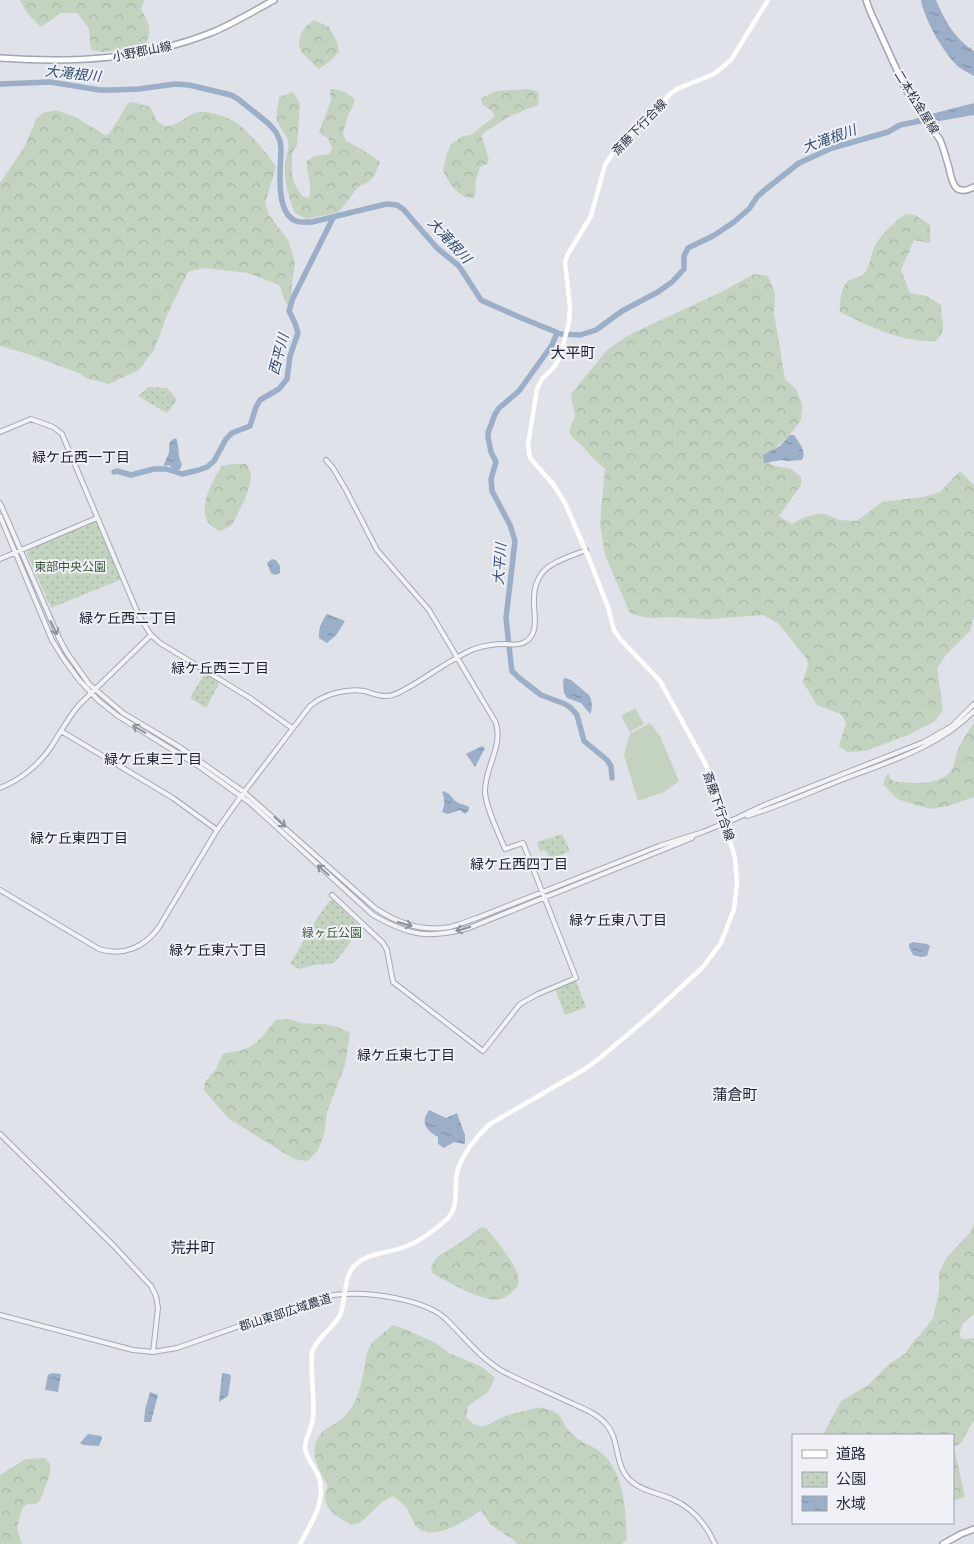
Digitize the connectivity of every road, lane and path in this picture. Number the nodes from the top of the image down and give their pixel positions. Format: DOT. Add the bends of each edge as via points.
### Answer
graph roads {
  1 [pos="274,0"];
  2 [pos="768,0"];
  3 [pos="866,0"];
  4 [pos="0,58"];
  5 [pos="974,187"];
  6 [pos="0,432"];
  7 [pos="326,460"];
  8 [pos="0,503"];
  9 [pos="0,516"];
  10 [pos="97,518"];
  11 [pos="586,550"];
  12 [pos="20,551"];
  13 [pos="16,553"];
  14 [pos="0,559"];
  15 [pos="151,635"];
  16 [pos="457,658"];
  17 [pos="93,691"];
  18 [pos="974,704"];
  19 [pos="974,711"];
  20 [pos="292,728"];
  21 [pos="61,730"];
  22 [pos="0,788"];
  23 [pos="244,792"];
  24 [pos="241,796"];
  25 [pos="737,818"];
  26 [pos="725,823"];
  27 [pos="217,830"];
  28 [pos="0,890"];
  29 [pos="332,895"];
  30 [pos="543,895"];
  31 [pos="0,1134"];
  32 [pos="344,1294"];
  33 [pos="0,1315"];
  34 [pos="153,1352"];
  35 [pos="974,1529"];
  36 [pos="300,1544"];
  37 [pos="715,1544"];
  38 [pos="942,1544"];
  1 -- 4 [label="main road, 小野郡山線" via="214,31 148,52 80,60"];
  2 -- 11 [label="main road, 斎藤下行合線" via="729,62 714,74 671,93 609,159 591,216 564,262 570,306 564,344 558,360 537,389 528,448 530,458 560,495"];
  3 -- 5 [label="main road, 二本松金屋線" via="905,88 943,147 954,186 963,190"];
  6 -- 10 [label="street" via="31,419 60,431"];
  7 -- 16 [label="street" via="342,483 377,550 429,610"];
  8 -- 12 [label="street"];
  9 -- 13 [label="street"];
  10 -- 12 [label="street"];
  10 -- 15 [label="street" via="139,616"];
  11 -- 16 [label="street" via="543,572 534,591 535,627 525,642 487,646"];
  11 -- 26 [label="main road, 斎藤下行合線" via="614,630 660,681 705,763"];
  12 -- 13 [label="street"];
  12 -- 17 [label="street, one-way" via="59,638"];
  13 -- 14 [label="street"];
  13 -- 17 [label="street" via="52,640 72,671"];
  15 -- 17 [label="street"];
  15 -- 20 [label="street" via="166,648 250,698"];
  16 -- 20 [label="street" via="391,696 363,691 329,695 310,706"];
  16 -- 30 [label="street" via="493,716 498,730 498,744 486,781 490,810 505,850 523,843"];
  17 -- 21 [label="street"];
  17 -- 23 [label="street"];
  24 -- 17 [label="street, one-way" via="200,766 118,716"];
  18 -- 25 [label="street" via="952,726 924,742"];
  19 -- 25 [label="street" via="953,730 930,744 773,807"];
  20 -- 23 [label="street"];
  21 -- 22 [label="street" via="33,767"];
  21 -- 27 [label="street" via="173,798"];
  23 -- 24 [label="street"];
  23 -- 30 [label="street, one-way" via="375,908 404,924 450,927"];
  24 -- 27 [label="street"];
  30 -- 24 [label="street, one-way" via="469,928 448,933 426,934 394,927 373,915"];
  25 -- 26 [label="street"];
  26 -- 30 [label="street"];
  26 -- 32 [label="main road, 斎藤下行合線" via="735,858 736,902 723,938 703,967 601,1057 486,1128 459,1166 450,1216 414,1243 358,1263 351,1272"];
  27 -- 28 [label="street" via="154,934 142,945 126,951 95,947"];
  29 -- 30 [label="street" via="383,943 393,982 483,1051 520,1004 576,978"];
  31 -- 34 [label="street" via="151,1286 158,1308"];
  32 -- 34 [label="street, 郡山東部広域農道" via="313,1300 177,1348"];
  32 -- 36 [label="main road, 斎藤下行合線" via="339,1317 312,1352 313,1415 305,1449 320,1478 322,1492 318,1508"];
  32 -- 37 [label="street, 郡山東部広域農道" via="390,1298 431,1308 497,1367 599,1417 611,1432 626,1476 639,1487 672,1499 693,1512"];
  33 -- 34 [label="street, 郡山東部広域農道"];
  35 -- 38 [label="main road"];
}
